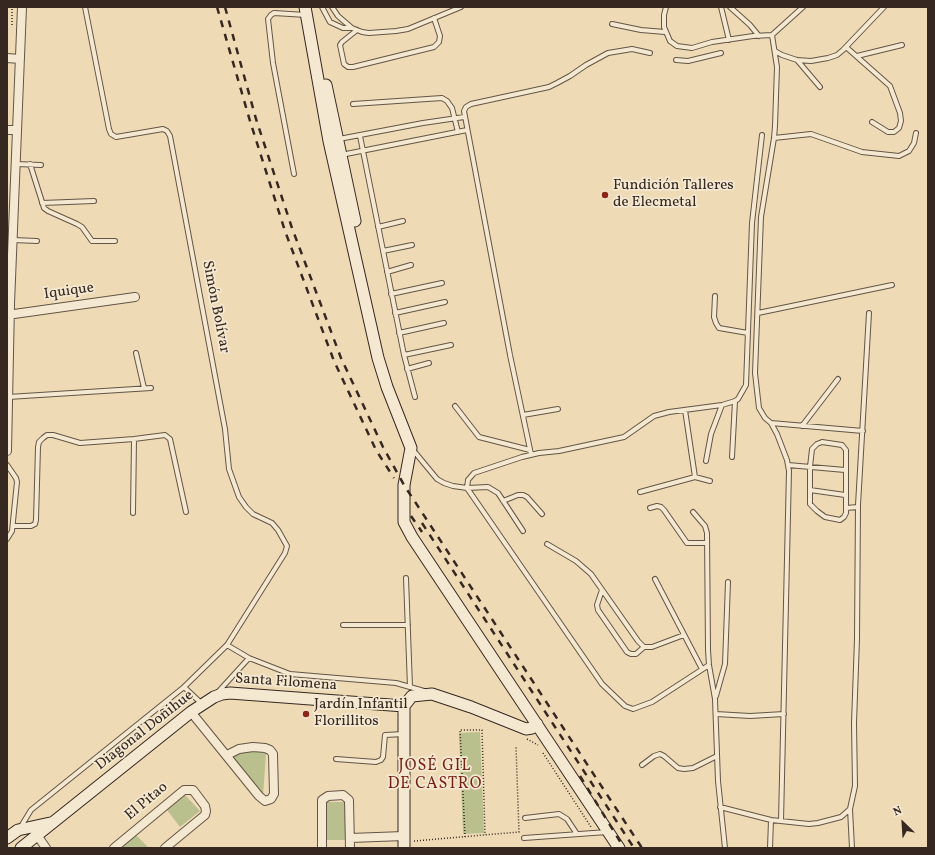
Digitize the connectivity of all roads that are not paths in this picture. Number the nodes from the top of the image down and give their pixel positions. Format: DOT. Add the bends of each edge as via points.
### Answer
graph roads {
  1 [pos="22,7"];
  2 [pos="85,7"];
  3 [pos="322,7"];
  4 [pos="332,7"];
  5 [pos="461,7"];
  6 [pos="666,7"];
  7 [pos="721,7"];
  8 [pos="730,7"];
  9 [pos="803,7"];
  10 [pos="884,7"];
  11 [pos="308,10"];
  12 [pos="434,18"];
  13 [pos="612,24"];
  14 [pos="352,28"];
  15 [pos="357,30"];
  16 [pos="665,32"];
  17 [pos="759,36"];
  18 [pos="772,36"];
  19 [pos="729,40"];
  20 [pos="902,44"];
  21 [pos="846,47"];
  22 [pos="776,51"];
  23 [pos="650,53"];
  24 [pos="721,53"];
  25 [pos="857,56"];
  26 [pos="7,58"];
  27 [pos="20,59"];
  28 [pos="676,60"];
  29 [pos="797,60"];
  30 [pos="820,87"];
  31 [pos="353,104"];
  32 [pos="464,117"];
  33 [pos="456,118"];
  34 [pos="872,122"];
  35 [pos="7,130"];
  36 [pos="17,130"];
  37 [pos="468,130"];
  38 [pos="458,132"];
  39 [pos="916,133"];
  40 [pos="762,135"];
  41 [pos="360,136"];
  42 [pos="774,138"];
  43 [pos="333,141"];
  44 [pos="363,151"];
  45 [pos="337,156"];
  46 [pos="16,164"];
  47 [pos="30,164"];
  48 [pos="41,165"];
  49 [pos="294,174"];
  50 [pos="94,201"];
  51 [pos="42,203"];
  52 [pos="10,221"];
  53 [pos="403,221"];
  54 [pos="378,227"];
  55 [pos="13,240"];
  56 [pos="38,241"];
  57 [pos="115,241"];
  58 [pos="412,244"];
  59 [pos="382,251"];
  60 [pos="411,265"];
  61 [pos="387,272"];
  62 [pos="442,283"];
  63 [pos="892,285"];
  64 [pos="391,294"];
  65 [pos="715,296"];
  66 [pos="135,298"];
  67 [pos="445,302"];
  68 [pos="395,313"];
  69 [pos="758,313"];
  70 [pos="869,313"];
  71 [pos="8,315"];
  72 [pos="444,323"];
  73 [pos="399,333"];
  74 [pos="748,333"];
  75 [pos="451,345"];
  76 [pos="136,353"];
  77 [pos="404,354"];
  78 [pos="429,363"];
  79 [pos="407,369"];
  80 [pos="838,379"];
  81 [pos="144,388"];
  82 [pos="150,388"];
  83 [pos="8,397"];
  84 [pos="415,397"];
  85 [pos="735,401"];
  86 [pos="722,405"];
  87 [pos="455,406"];
  88 [pos="558,409"];
  89 [pos="685,410"];
  90 [pos="523,415"];
  91 [pos="770,424"];
  92 [pos="802,426"];
  93 [pos="863,430"];
  94 [pos="134,439"];
  95 [pos="411,448"];
  96 [pos="7,451"];
  97 [pos="531,452"];
  98 [pos="732,457"];
  99 [pos="706,461"];
  100 [pos="7,465"];
  101 [pos="788,465"];
  102 [pos="810,467"];
  103 [pos="845,470"];
  104 [pos="695,477"];
  105 [pos="710,481"];
  106 [pos="467,488"];
  107 [pos="810,490"];
  108 [pos="640,492"];
  109 [pos="846,495"];
  110 [pos="503,501"];
  111 [pos="650,508"];
  112 [pos="846,508"];
  113 [pos="858,508"];
  114 [pos="186,512"];
  115 [pos="693,512"];
  116 [pos="133,513"];
  117 [pos="542,514"];
  118 [pos="13,526"];
  119 [pos="523,531"];
  120 [pos="7,539"];
  121 [pos="707,543"];
  122 [pos="547,544"];
  123 [pos="406,578"];
  124 [pos="656,579"];
  125 [pos="728,582"];
  126 [pos="602,590"];
  127 [pos="343,625"];
  128 [pos="408,625"];
  129 [pos="684,635"];
  130 [pos="227,645"];
  131 [pos="644,648"];
  132 [pos="249,658"];
  133 [pos="709,665"];
  134 [pos="702,670"];
  135 [pos="410,687"];
  136 [pos="184,688"];
  137 [pos="432,694"];
  138 [pos="214,697"];
  139 [pos="715,699"];
  140 [pos="202,704"];
  141 [pos="404,706"];
  142 [pos="191,712"];
  143 [pos="716,714"];
  144 [pos="784,714"];
  145 [pos="537,724"];
  146 [pos="404,734"];
  147 [pos="227,755"];
  148 [pos="717,756"];
  149 [pos="336,759"];
  150 [pos="642,765"];
  151 [pos="720,807"];
  152 [pos="850,809"];
  153 [pos="525,818"];
  154 [pos="771,820"];
  155 [pos="781,821"];
  156 [pos="55,822"];
  157 [pos="18,830"];
  158 [pos="608,832"];
  159 [pos="577,834"];
  160 [pos="37,836"];
  161 [pos="7,838"];
  162 [pos="350,838"];
  163 [pos="524,838"];
  164 [pos="404,842"];
  165 [pos="26,847"];
  166 [pos="46,848"];
  167 [pos="114,848"];
  168 [pos="165,848"];
  169 [pos="322,848"];
  170 [pos="350,848"];
  171 [pos="619,848"];
  172 [pos="725,848"];
  173 [pos="770,848"];
  174 [pos="852,848"];
  1 -- 27 [label="street"];
  2 -- 130 [label="lane, Simón Bolívar" via="111,134 116,137 163,129 170,136 225,429 229,469 239,497 253,514 272,523 286,546 285,554"];
  3 -- 14 [label="lane" via="330,22 343,28"];
  4 -- 14 [label="lane"];
  5 -- 12 [label="lane"];
  6 -- 16 [label="lane"];
  7 -- 19 [label="lane"];
  8 -- 17 [label="lane"];
  9 -- 18 [label="lane"];
  10 -- 21 [label="lane"];
  11 -- 43 [label="main road"];
  11 -- 49 [label="lane" via="274,13 268,19 273,63"];
  12 -- 15 [label="lane" via="396,31"];
  12 -- 15 [label="lane" via="440,36 434,47 348,67 344,64 340,45"];
  13 -- 16 [label="lane"];
  14 -- 15 [label="lane"];
  16 -- 19 [label="lane" via="670,41 677,46 692,48"];
  17 -- 18 [label="lane"];
  17 -- 19 [label="lane"];
  18 -- 22 [label="lane"];
  20 -- 25 [label="lane"];
  21 -- 25 [label="lane"];
  21 -- 29 [label="lane" via="837,55 828,58"];
  22 -- 29 [label="lane" via="782,56"];
  22 -- 42 [label="lane"];
  23 -- 32 [label="lane" via="632,49 608,53 548,86 471,104 466,107"];
  24 -- 28 [label="lane" via="688,61"];
  25 -- 34 [label="lane" via="890,86 902,121 894,132 888,132"];
  26 -- 27 [label="street"];
  27 -- 36 [label="street"];
  29 -- 30 [label="lane"];
  31 -- 33 [label="lane" via="442,98 452,108"];
  32 -- 33 [label="lane"];
  32 -- 37 [label="lane"];
  33 -- 38 [label="lane"];
  33 -- 41 [label="lane"];
  35 -- 36 [label="street"];
  36 -- 46 [label="street"];
  37 -- 38 [label="lane"];
  37 -- 90 [label="lane"];
  38 -- 44 [label="lane"];
  39 -- 42 [label="lane" via="909,151 899,156 862,152 811,134"];
  40 -- 74 [label="lane" via="752,223"];
  41 -- 43 [label="lane"];
  41 -- 44 [label="lane"];
  42 -- 69 [label="lane" via="760,217"];
  43 -- 45 [label="main road"];
  44 -- 45 [label="lane"];
  44 -- 54 [label="lane"];
  45 -- 95 [label="main road" via="382,372"];
  46 -- 47 [label="lane"];
  46 -- 52 [label="street"];
  47 -- 48 [label="lane"];
  47 -- 51 [label="lane"];
  50 -- 51 [label="lane"];
  51 -- 57 [label="lane" via="48,211 78,224 92,241"];
  52 -- 55 [label="street"];
  53 -- 54 [label="lane"];
  54 -- 59 [label="lane"];
  55 -- 56 [label="lane"];
  55 -- 71 [label="street"];
  58 -- 59 [label="lane"];
  59 -- 61 [label="lane"];
  60 -- 61 [label="lane"];
  61 -- 64 [label="lane"];
  62 -- 64 [label="lane"];
  63 -- 69 [label="lane"];
  64 -- 68 [label="lane"];
  65 -- 74 [label="lane" via="714,317 719,328"];
  66 -- 71 [label="street, Iquique"];
  67 -- 68 [label="lane"];
  68 -- 73 [label="lane"];
  69 -- 91 [label="lane" via="754,373 759,408"];
  70 -- 93 [label="lane"];
  71 -- 83 [label="street"];
  72 -- 73 [label="lane"];
  73 -- 77 [label="lane"];
  74 -- 85 [label="lane" via="746,385"];
  75 -- 77 [label="lane"];
  76 -- 81 [label="lane"];
  77 -- 79 [label="lane"];
  78 -- 79 [label="lane"];
  79 -- 84 [label="lane"];
  80 -- 92 [label="lane"];
  81 -- 82 [label="lane"];
  81 -- 83 [label="lane"];
  83 -- 96 [label="street"];
  85 -- 86 [label="lane"];
  85 -- 98 [label="lane"];
  86 -- 89 [label="lane"];
  86 -- 99 [label="lane" via="711,434"];
  87 -- 97 [label="lane" via="479,437"];
  88 -- 90 [label="lane"];
  89 -- 97 [label="lane" via="654,416 624,437 559,451"];
  89 -- 104 [label="lane"];
  90 -- 97 [label="lane"];
  91 -- 92 [label="lane"];
  91 -- 101 [label="lane" via="777,434"];
  92 -- 93 [label="lane"];
  93 -- 113 [label="lane"];
  94 -- 114 [label="lane" via="168,436"];
  94 -- 116 [label="lane"];
  94 -- 118 [label="lane" via="80,443 47,435 39,442 38,447 35,524"];
  95 -- 106 [label="lane" via="437,479 453,486"];
  95 -- 145 [label="main road" via="404,485 404,522"];
  97 -- 106 [label="lane" via="474,473 468,480"];
  100 -- 118 [label="lane" via="17,482"];
  101 -- 102 [label="lane"];
  101 -- 144 [label="lane"];
  102 -- 103 [label="lane"];
  102 -- 103 [label="lane" via="812,449 822,442 845,447"];
  102 -- 107 [label="lane"];
  103 -- 109 [label="lane"];
  104 -- 105 [label="lane"];
  104 -- 108 [label="lane"];
  106 -- 110 [label="lane" via="488,487 498,493"];
  106 -- 134 [label="lane" via="602,684 625,706 633,709 652,702"];
  107 -- 109 [label="lane"];
  107 -- 112 [label="lane" via="810,504 825,517 840,520 844,517"];
  109 -- 112 [label="lane"];
  110 -- 117 [label="lane" via="523,495"];
  110 -- 119 [label="lane"];
  111 -- 121 [label="lane" via="661,507 687,543"];
  112 -- 113 [label="lane"];
  113 -- 152 [label="lane" via="855,786"];
  115 -- 121 [label="lane" via="705,526"];
  118 -- 120 [label="lane"];
  121 -- 133 [label="lane"];
  122 -- 126 [label="lane" via="576,561 591,574"];
  123 -- 128 [label="lane"];
  124 -- 129 [label="lane"];
  125 -- 139 [label="lane" via="725,664"];
  126 -- 131 [label="lane"];
  126 -- 131 [label="lane" via="598,610 627,652 636,654"];
  127 -- 128 [label="lane"];
  128 -- 135 [label="lane"];
  129 -- 131 [label="lane"];
  129 -- 134 [label="lane"];
  130 -- 132 [label="lane"];
  130 -- 136 [label="lane"];
  132 -- 135 [label="lane" via="290,674 396,683"];
  132 -- 138 [label="lane, Diagonal Doñihue"];
  133 -- 134 [label="lane"];
  133 -- 139 [label="lane"];
  135 -- 137 [label="lane"];
  136 -- 140 [label="lane"];
  136 -- 157 [label="lane" via="36,805"];
  137 -- 141 [label="main road" via="412,696"];
  137 -- 145 [label="main road" via="526,729"];
  138 -- 140 [label="main road, Diagonal Doñihue"];
  138 -- 141 [label="main road, Santa Filomena" via="230,693"];
  139 -- 143 [label="lane"];
  140 -- 142 [label="main road, Diagonal Doñihue"];
  141 -- 146 [label="main road"];
  142 -- 147 [label="street"];
  142 -- 156 [label="main road, Diagonal Doñihue"];
  143 -- 144 [label="lane"];
  143 -- 148 [label="lane"];
  144 -- 155 [label="lane"];
  145 -- 158 [label="main road"];
  146 -- 149 [label="lane" via="385,735 383,757 376,762"];
  146 -- 164 [label="main road"];
  147 -- 147 [label="street" via="239,749 253,747 270,750 273,754 274,794 271,799 265,800 259,796"];
  148 -- 150 [label="lane" via="693,768 678,768 660,754"];
  148 -- 151 [label="lane"];
  151 -- 154 [label="lane"];
  151 -- 172 [label="lane"];
  152 -- 155 [label="lane" via="841,817 818,823"];
  152 -- 174 [label="lane"];
  153 -- 159 [label="lane" via="559,814 567,819"];
  154 -- 155 [label="lane"];
  154 -- 173 [label="lane"];
  156 -- 157 [label="main road, Diagonal Doñihue"];
  156 -- 160 [label="main road, Diagonal Doñihue"];
  157 -- 161 [label="main road, Diagonal Doñihue"];
  158 -- 159 [label="lane"];
  158 -- 171 [label="main road"];
  159 -- 163 [label="lane"];
  160 -- 165 [label="main road, Diagonal Doñihue"];
  160 -- 166 [label="street"];
  162 -- 164 [label="street"];
  162 -- 169 [label="street" via="349,800 343,796 328,796 322,800"];
  162 -- 170 [label="street"];
  167 -- 168 [label="street, El Pitao" via="184,790 193,790 205,806 205,815"];
}
